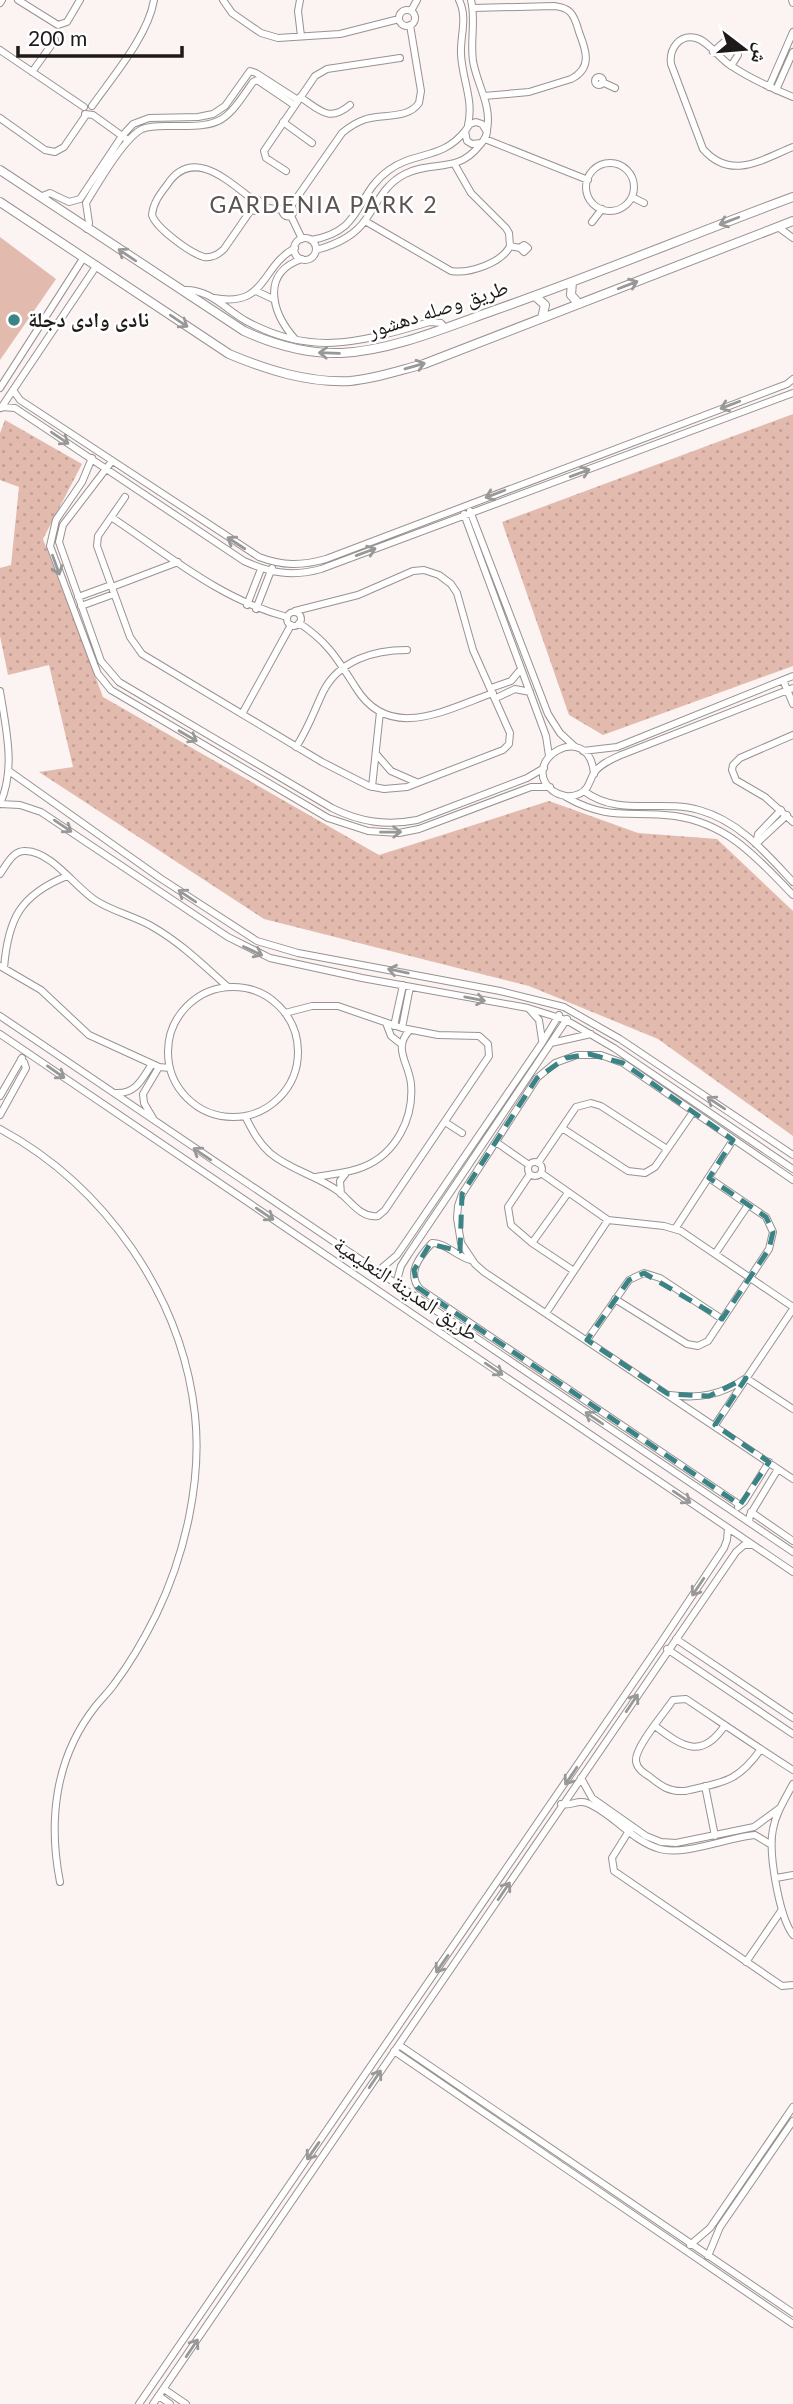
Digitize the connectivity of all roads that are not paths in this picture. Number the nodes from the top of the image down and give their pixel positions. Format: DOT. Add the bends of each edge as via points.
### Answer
graph roads {
  1 [pos="18,0"];
  2 [pos="80,0"];
  3 [pos="154,0"];
  4 [pos="223,0"];
  5 [pos="300,0"];
  6 [pos="417,0"];
  7 [pos="459,0"];
  8 [pos="471,0"];
  9 [pos="561,3"];
  10 [pos="473,8"];
  11 [pos="411,11"];
  12 [pos="399,19"];
  13 [pos="411,25"];
  14 [pos="793,32"];
  15 [pos="301,36"];
  16 [pos="55,40"];
  17 [pos="0,50"];
  18 [pos="713,52"];
  19 [pos="793,52"];
  20 [pos="400,58"];
  21 [pos="731,66"];
  22 [pos="582,71"];
  23 [pos="33,72"];
  24 [pos="615,88"];
  25 [pos="773,88"];
  26 [pos="279,91"];
  27 [pos="484,96"];
  28 [pos="793,97"];
  29 [pos="297,101"];
  30 [pos="350,105"];
  31 [pos="88,112"];
  32 [pos="171,117"];
  33 [pos="0,118"];
  34 [pos="282,122"];
  35 [pos="171,126"];
  36 [pos="466,128"];
  37 [pos="125,138"];
  38 [pos="484,138"];
  39 [pos="312,143"];
  40 [pos="793,147"];
  41 [pos="455,164"];
  42 [pos="0,170"];
  43 [pos="286,172"];
  44 [pos="588,180"];
  45 [pos="40,197"];
  46 [pos="632,197"];
  47 [pos="793,197"];
  48 [pos="252,199"];
  49 [pos="83,201"];
  50 [pos="0,202"];
  51 [pos="644,203"];
  52 [pos="291,206"];
  53 [pos="261,207"];
  54 [pos="601,209"];
  55 [pos="251,210"];
  56 [pos="283,210"];
  57 [pos="290,216"];
  58 [pos="365,220"];
  59 [pos="793,221"];
  60 [pos="592,222"];
  61 [pos="778,227"];
  62 [pos="87,229"];
  63 [pos="793,238"];
  64 [pos="302,239"];
  65 [pos="312,240"];
  66 [pos="510,246"];
  67 [pos="295,248"];
  68 [pos="316,250"];
  69 [pos="538,252"];
  70 [pos="84,257"];
  71 [pos="302,259"];
  72 [pos="97,265"];
  73 [pos="572,282"];
  74 [pos="180,291"];
  75 [pos="256,291"];
  76 [pos="535,296"];
  77 [pos="214,298"];
  78 [pos="273,299"];
  79 [pos="579,304"];
  80 [pos="542,318"];
  81 [pos="43,320"];
  82 [pos="55,328"];
  83 [pos="445,328"];
  84 [pos="295,339"];
  85 [pos="793,379"];
  86 [pos="0,388"];
  87 [pos="13,390"];
  88 [pos="793,393"];
  89 [pos="1,408"];
  90 [pos="96,452"];
  91 [pos="91,459"];
  92 [pos="112,461"];
  93 [pos="107,469"];
  94 [pos="125,496"];
  95 [pos="465,506"];
  96 [pos="468,515"];
  97 [pos="111,517"];
  98 [pos="178,562"];
  99 [pos="273,563"];
  100 [pos="261,569"];
  101 [pos="271,572"];
  102 [pos="112,589"];
  103 [pos="78,597"];
  104 [pos="247,605"];
  105 [pos="81,606"];
  106 [pos="256,609"];
  107 [pos="295,611"];
  108 [pos="287,617"];
  109 [pos="299,623"];
  110 [pos="291,625"];
  111 [pos="407,650"];
  112 [pos="344,667"];
  113 [pos="521,669"];
  114 [pos="793,676"];
  115 [pos="783,680"];
  116 [pos="790,689"];
  117 [pos="0,691"];
  118 [pos="530,692"];
  119 [pos="493,693"];
  120 [pos="793,704"];
  121 [pos="380,712"];
  122 [pos="242,714"];
  123 [pos="793,735"];
  124 [pos="296,747"];
  125 [pos="575,747"];
  126 [pos="583,751"];
  127 [pos="376,754"];
  128 [pos="549,756"];
  129 [pos="544,768"];
  130 [pos="9,771"];
  131 [pos="594,774"];
  132 [pos="418,782"];
  133 [pos="372,787"];
  134 [pos="550,787"];
  135 [pos="584,791"];
  136 [pos="565,796"];
  137 [pos="0,804"];
  138 [pos="784,813"];
  139 [pos="793,822"];
  140 [pos="756,844"];
  141 [pos="750,851"];
  142 [pos="0,874"];
  143 [pos="67,876"];
  144 [pos="793,881"];
  145 [pos="793,895"];
  146 [pos="2,967"];
  147 [pos="406,986"];
  148 [pos="228,987"];
  149 [pos="564,1007"];
  150 [pos="528,1008"];
  151 [pos="572,1011"];
  152 [pos="285,1013"];
  153 [pos="0,1016"];
  154 [pos="558,1016"];
  155 [pos="566,1020"];
  156 [pos="386,1023"];
  157 [pos="398,1027"];
  158 [pos="410,1030"];
  159 [pos="0,1034"];
  160 [pos="591,1034"];
  161 [pos="546,1043"];
  162 [pos="401,1044"];
  163 [pos="26,1051"];
  164 [pos="21,1059"];
  165 [pos="152,1064"];
  166 [pos="159,1067"];
  167 [pos="170,1068"];
  168 [pos="135,1089"];
  169 [pos="113,1093"];
  170 [pos="142,1094"];
  171 [pos="0,1096"];
  172 [pos="693,1112"];
  173 [pos="0,1115"];
  174 [pos="245,1116"];
  175 [pos="155,1122"];
  176 [pos="444,1122"];
  177 [pos="562,1128"];
  178 [pos="752,1128"];
  179 [pos="0,1129"];
  180 [pos="462,1133"];
  181 [pos="745,1137"];
  182 [pos="733,1140"];
  183 [pos="496,1142"];
  184 [pos="667,1149"];
  185 [pos="793,1155"];
  186 [pos="538,1163"];
  187 [pos="529,1165"];
  188 [pos="793,1169"];
  189 [pos="348,1172"];
  190 [pos="541,1173"];
  191 [pos="530,1174"];
  192 [pos="236,1177"];
  193 [pos="316,1177"];
  194 [pos="709,1178"];
  195 [pos="793,1180"];
  196 [pos="228,1189"];
  197 [pos="568,1192"];
  198 [pos="341,1194"];
  199 [pos="748,1205"];
  200 [pos="608,1220"];
  201 [pos="675,1229"];
  202 [pos="532,1243"];
  203 [pos="715,1254"];
  204 [pos="472,1260"];
  205 [pos="574,1271"];
  206 [pos="377,1272"];
  207 [pos="750,1278"];
  208 [pos="396,1284"];
  209 [pos="615,1299"];
  210 [pos="793,1308"];
  211 [pos="546,1313"];
  212 [pos="791,1318"];
  213 [pos="722,1319"];
  214 [pos="587,1340"];
  215 [pos="746,1378"];
  216 [pos="668,1394"];
  217 [pos="793,1409"];
  218 [pos="715,1425"];
  219 [pos="629,1442"];
  220 [pos="620,1455"];
  221 [pos="769,1462"];
  222 [pos="778,1469"];
  223 [pos="793,1479"];
  224 [pos="740,1506"];
  225 [pos="728,1509"];
  226 [pos="751,1512"];
  227 [pos="749,1522"];
  228 [pos="728,1528"];
  229 [pos="793,1541"];
  230 [pos="752,1545"];
  231 [pos="793,1552"];
  232 [pos="793,1572"];
  233 [pos="676,1639"];
  234 [pos="660,1644"];
  235 [pos="669,1650"];
  236 [pos="793,1718"];
  237 [pos="725,1725"];
  238 [pos="655,1726"];
  239 [pos="793,1734"];
  240 [pos="761,1749"];
  241 [pos="793,1770"];
  242 [pos="581,1778"];
  243 [pos="793,1784"];
  244 [pos="705,1786"];
  245 [pos="555,1800"];
  246 [pos="563,1805"];
  247 [pos="780,1808"];
  248 [pos="630,1829"];
  249 [pos="715,1835"];
  250 [pos="716,1843"];
  251 [pos="771,1844"];
  252 [pos="793,1875"];
  253 [pos="776,1878"];
  254 [pos="60,1882"];
  255 [pos="781,1911"];
  256 [pos="793,1935"];
  257 [pos="746,1962"];
  258 [pos="793,1984"];
  259 [pos="421,1994"];
  260 [pos="430,2000"];
  261 [pos="397,2048"];
  262 [pos="793,2107"];
  263 [pos="793,2121"];
  264 [pos="292,2181"];
  265 [pos="301,2188"];
  266 [pos="691,2244"];
  267 [pos="685,2251"];
  268 [pos="708,2256"];
  269 [pos="704,2264"];
  270 [pos="793,2314"];
  271 [pos="793,2324"];
  272 [pos="164,2389"];
  273 [pos="159,2396"];
  274 [pos="139,2404"];
  275 [pos="153,2404"];
  276 [pos="170,2404"];
  277 [pos="186,2404"];
  1 -- 2 [label="street" via="58,25 67,22"];
  3 -- 31 [label="street" via="141,34 92,106 87,105"];
  4 -- 15 [label="street" via="232,13 266,36"];
  5 -- 15 [label="street"];
  6 -- 11 [label="street"];
  7 -- 36 [label="street" via="464,14 461,56 471,108"];
  8 -- 10 [label="street"];
  9 -- 10 [label="street"];
  9 -- 22 [label="street" via="574,16 587,51"];
  10 -- 27 [label="street" via="472,56"];
  11 -- 12 [label="street" via="402,12"];
  11 -- 13 [label="street" via="415,19"];
  12 -- 13 [label="street"];
  12 -- 15 [label="street" via="340,34"];
  13 -- 52 [label="street" via="419,103 407,113 371,118 348,128"];
  14 -- 25 [label="street"];
  16 -- 23 [label="street"];
  17 -- 23 [label="street"];
  18 -- 21 [label="street"];
  18 -- 21 [label="street" via="724,42 737,49"];
  18 -- 40 [label="street" via="701,40 687,38 675,44 670,57 704,149 727,166 746,166"];
  19 -- 25 [label="street"];
  20 -- 29 [label="street" via="323,70"];
  21 -- 25 [label="street"];
  22 -- 24 [label="street"];
  22 -- 27 [label="street" via="543,88"];
  23 -- 31 [label="street"];
  25 -- 28 [label="street"];
  26 -- 29 [label="street"];
  26 -- 32 [label="street" via="250,71 219,111"];
  26 -- 35 [label="street" via="255,80 220,121"];
  27 -- 38 [label="street" via="488,115"];
  29 -- 30 [label="street" via="329,114"];
  29 -- 34 [label="street"];
  31 -- 33 [label="street" via="64,147 55,152 45,150"];
  31 -- 37 [label="street"];
  32 -- 35 [label="street"];
  32 -- 37 [label="street" via="141,120"];
  34 -- 39 [label="street"];
  34 -- 43 [label="street" via="264,154"];
  35 -- 37 [label="street" via="150,127"];
  36 -- 38 [label="street" via="479,123"];
  36 -- 38 [label="street" via="469,143 475,145"];
  36 -- 65 [label="street" via="444,150 389,170 374,184 350,222 332,235"];
  37 -- 49 [label="street"];
  38 -- 41 [label="street" via="470,156"];
  38 -- 44 [label="street"];
  41 -- 58 [label="street" via="403,175 385,190"];
  41 -- 66 [label="street" via="471,193 506,228"];
  42 -- 45 [label="main road, طريق وصله دهشور"];
  44 -- 46 [label="street" via="601,165 618,164 631,175"];
  44 -- 54 [label="street" via="589,197"];
  45 -- 49 [label="street" via="50,193 69,202"];
  45 -- 62 [label="main road, طريق وصله دهشور"];
  46 -- 51 [label="street"];
  46 -- 54 [label="street" via="620,209"];
  47 -- 73 [label="main road, طريق وصله دهشور, one-way"];
  48 -- 53 [label="street" via="259,200"];
  48 -- 55 [label="street"];
  48 -- 55 [label="street" via="217,173 194,167 169,181 152,215 160,229 209,257 224,249"];
  49 -- 62 [label="street"];
  50 -- 70 [label="main road, طريق وصله دهشور"];
  52 -- 56 [label="street"];
  52 -- 57 [label="street"];
  53 -- 55 [label="street"];
  53 -- 56 [label="street"];
  54 -- 60 [label="street"];
  56 -- 57 [label="street"];
  57 -- 64 [label="street"];
  58 -- 66 [label="street" via="456,272 503,257"];
  58 -- 68 [label="street" via="338,243"];
  59 -- 61 [label="main road, طريق وصله دهشور"];
  61 -- 63 [label="street"];
  79 -- 61 [label="main road, طريق وصله دهشور, one-way"];
  74 -- 62 [label="main road, طريق وصله دهشور, one-way"];
  64 -- 65 [label="street"];
  64 -- 67 [label="street"];
  65 -- 68 [label="street"];
  66 -- 69 [label="street"];
  67 -- 71 [label="street"];
  67 -- 75 [label="street" via="276,262"];
  68 -- 71 [label="street" via="312,257"];
  70 -- 72 [label="main road, طريق وصله دهشور"];
  70 -- 81 [label="street"];
  71 -- 78 [label="street" via="283,271"];
  72 -- 80 [label="main road, طريق وصله دهشور, one-way" via="229,354 270,370 316,379 351,381 410,368"];
  72 -- 82 [label="street"];
  73 -- 76 [label="main road, طريق وصله دهشور"];
  73 -- 79 [label="main road" via="571,295"];
  74 -- 77 [label="street"];
  83 -- 74 [label="main road, طريق وصله دهشور, one-way" via="374,349 307,351 251,335"];
  75 -- 77 [label="street" via="232,299"];
  75 -- 78 [label="street"];
  76 -- 80 [label="main road" via="545,305"];
  76 -- 83 [label="main road, طريق وصله دهشور"];
  77 -- 84 [label="street" via="246,320"];
  78 -- 84 [label="street" via="280,320"];
  79 -- 80 [label="main road, طريق وصله دهشور"];
  81 -- 82 [label="street"];
  81 -- 86 [label="street"];
  82 -- 87 [label="street"];
  83 -- 84 [label="street" via="430,323 344,343"];
  85 -- 95 [label="street, one-way"];
  87 -- 89 [label="street"];
  87 -- 90 [label="street" via="20,400"];
  96 -- 88 [label="street, one-way"];
  89 -- 91 [label="street, one-way" via="15,408"];
  90 -- 91 [label="street"];
  90 -- 92 [label="street"];
  91 -- 93 [label="street"];
  91 -- 134 [label="street, one-way" via="82,482 56,520 50,547 94,664 111,690 328,818 368,831 419,829 531,787"];
  92 -- 93 [label="street"];
  99 -- 92 [label="street, one-way"];
  93 -- 100 [label="street"];
  93 -- 103 [label="street" via="60,534 60,551"];
  94 -- 97 [label="street"];
  95 -- 96 [label="street"];
  95 -- 99 [label="street" via="326,559 296,565"];
  101 -- 96 [label="street, one-way" via="297,574 321,569"];
  96 -- 113 [label="street"];
  96 -- 125 [label="street" via="548,714"];
  97 -- 98 [label="street"];
  97 -- 102 [label="street" via="97,543"];
  98 -- 102 [label="street"];
  98 -- 104 [label="street"];
  99 -- 101 [label="street"];
  100 -- 101 [label="street"];
  100 -- 104 [label="street"];
  101 -- 106 [label="street"];
  102 -- 103 [label="street"];
  102 -- 105 [label="street"];
  102 -- 122 [label="street" via="139,651"];
  103 -- 105 [label="street"];
  104 -- 106 [label="street"];
  105 -- 129 [label="street" via="101,661 119,682 359,820 388,824 417,820 534,776"];
  106 -- 108 [label="street"];
  107 -- 108 [label="street"];
  107 -- 109 [label="street"];
  107 -- 119 [label="street" via="358,596 404,573 433,572 457,593 473,650"];
  108 -- 110 [label="street"];
  109 -- 110 [label="street"];
  109 -- 112 [label="street" via="326,644"];
  110 -- 122 [label="street"];
  111 -- 112 [label="street" via="374,653"];
  112 -- 121 [label="street" via="362,697"];
  112 -- 124 [label="street" via="325,689"];
  113 -- 118 [label="street"];
  113 -- 119 [label="street"];
  114 -- 115 [label="street"];
  115 -- 116 [label="street"];
  115 -- 126 [label="street" via="617,747"];
  116 -- 120 [label="street"];
  116 -- 131 [label="street" via="621,755"];
  117 -- 130 [label="street"];
  118 -- 119 [label="street"];
  118 -- 128 [label="street" via="547,736"];
  119 -- 121 [label="street" via="419,719 399,719"];
  119 -- 132 [label="street" via="510,736 508,746"];
  121 -- 127 [label="street"];
  122 -- 124 [label="street"];
  123 -- 138 [label="street" via="740,758 732,770 736,780"];
  124 -- 133 [label="street"];
  125 -- 126 [label="street"];
  125 -- 128 [label="street" via="561,748"];
  126 -- 131 [label="street"];
  127 -- 132 [label="street" via="391,771"];
  127 -- 133 [label="street"];
  128 -- 129 [label="street"];
  129 -- 134 [label="street"];
  130 -- 137 [label="street"];
  149 -- 130 [label="street, one-way" via="257,941"];
  131 -- 135 [label="street"];
  132 -- 133 [label="street" via="395,789"];
  134 -- 136 [label="street"];
  135 -- 136 [label="street"];
  135 -- 140 [label="street" via="617,805 700,810"];
  136 -- 141 [label="street" via="609,814 674,816 697,822 729,835"];
  137 -- 147 [label="street, one-way" via="41,812 249,950 296,965"];
  138 -- 139 [label="street"];
  138 -- 140 [label="street"];
  140 -- 141 [label="street"];
  140 -- 144 [label="street"];
  141 -- 145 [label="street"];
  142 -- 143 [label="street" via="13,855 30,851"];
  143 -- 146 [label="street" via="41,888 20,908 8,934"];
  143 -- 148 [label="street" via="104,906 167,936"];
  146 -- 165 [label="street" via="41,990 89,1035"];
  147 -- 150 [label="street, one-way"];
  147 -- 157 [label="street"];
  148 -- 152 [label="street" via="255,991"];
  148 -- 167 [label="street" via="202,995 179,1014 168,1042"];
  149 -- 151 [label="street"];
  149 -- 154 [label="street"];
  150 -- 154 [label="street"];
  150 -- 161 [label="street" via="539,1020"];
  151 -- 155 [label="street"];
  178 -- 151 [label="street, one-way"];
  152 -- 156 [label="street" via="338,1006"];
  152 -- 174 [label="street" via="297,1044 293,1076 274,1102"];
  153 -- 169 [label="street, طريق المدينة التعليمية"];
  154 -- 155 [label="street"];
  154 -- 161 [label="street"];
  155 -- 160 [label="street"];
  155 -- 161 [label="street"];
  156 -- 157 [label="street"];
  156 -- 162 [label="street"];
  157 -- 158 [label="street"];
  158 -- 162 [label="street"];
  158 -- 176 [label="street" via="474,1034 488,1044 487,1061"];
  159 -- 163 [label="street, طريق المدينة التعليمية"];
  160 -- 161 [label="street"];
  160 -- 181 [label="street"];
  161 -- 206 [label="street" via="397,1255"];
  161 -- 208 [label="street" via="401,1266"];
  162 -- 189 [label="street" via="411,1082 402,1132 386,1152"];
  163 -- 164 [label="street"];
  163 -- 196 [label="street, طريق المدينة التعليمية, one-way"];
  164 -- 171 [label="street"];
  164 -- 173 [label="street" via="26,1068"];
  165 -- 166 [label="street"];
  165 -- 168 [label="street"];
  166 -- 167 [label="street"];
  166 -- 170 [label="street"];
  167 -- 174 [label="street" via="176,1084 194,1105 218,1116"];
  168 -- 169 [label="street"];
  168 -- 170 [label="street"];
  169 -- 175 [label="street, طريق المدينة التعليمية"];
  170 -- 175 [label="street"];
  172 -- 182 [label="street"];
  172 -- 183 [label="street" via="623,1063 601,1055 577,1055 555,1063 537,1078"];
  172 -- 184 [label="street"];
  174 -- 193 [label="street" via="270,1153"];
  192 -- 175 [label="street, طريق المدينة التعليمية, one-way"];
  176 -- 180 [label="street"];
  176 -- 198 [label="street" via="382,1214 364,1215"];
  177 -- 184 [label="street" via="634,1173 650,1171"];
  177 -- 184 [label="street" via="576,1107 596,1104"];
  177 -- 186 [label="street"];
  178 -- 181 [label="street"];
  178 -- 185 [label="street"];
  179 -- 254 [label="street" via="80,1187 131,1248 176,1334 195,1417 192,1498 172,1577 136,1650 88,1716 65,1762 53,1821"];
  181 -- 188 [label="street"];
  182 -- 194 [label="street"];
  182 -- 195 [label="street"];
  183 -- 187 [label="street"];
  183 -- 204 [label="street" via="458,1206 461,1243"];
  186 -- 187 [label="street"];
  186 -- 190 [label="street"];
  187 -- 191 [label="street"];
  189 -- 193 [label="street"];
  189 -- 198 [label="street" via="340,1181"];
  190 -- 191 [label="street"];
  190 -- 197 [label="street"];
  191 -- 202 [label="street" via="507,1213 515,1231"];
  192 -- 196 [label="street"];
  192 -- 206 [label="street, طريق المدينة التعليمية"];
  193 -- 198 [label="street"];
  194 -- 199 [label="street"];
  194 -- 201 [label="street"];
  196 -- 220 [label="street, طريق المدينة التعليمية, one-way"];
  197 -- 200 [label="street"];
  197 -- 202 [label="street"];
  199 -- 203 [label="street"];
  199 -- 207 [label="street" via="766,1217 773,1232 769,1249"];
  200 -- 201 [label="street"];
  200 -- 205 [label="street"];
  201 -- 203 [label="street"];
  202 -- 205 [label="street"];
  203 -- 207 [label="street"];
  204 -- 211 [label="street"];
  204 -- 224 [label="street" via="432,1243 415,1266 414,1281"];
  205 -- 211 [label="street"];
  206 -- 208 [label="street, طريق المدينة التعليمية"];
  207 -- 210 [label="street"];
  207 -- 213 [label="street"];
  219 -- 208 [label="street, طريق المدينة التعليمية, one-way"];
  209 -- 213 [label="street" via="629,1280 652,1274"];
  209 -- 213 [label="street" via="692,1346 708,1341"];
  209 -- 214 [label="street"];
  210 -- 212 [label="street"];
  211 -- 214 [label="street"];
  212 -- 215 [label="street"];
  214 -- 216 [label="street"];
  215 -- 216 [label="street" via="709,1396"];
  215 -- 217 [label="street"];
  215 -- 218 [label="street"];
  216 -- 218 [label="street"];
  218 -- 221 [label="street"];
  219 -- 220 [label="street"];
  219 -- 225 [label="street, طريق المدينة التعليمية"];
  220 -- 228 [label="street, طريق المدينة التعليمية, one-way"];
  221 -- 222 [label="street"];
  221 -- 224 [label="street"];
  222 -- 223 [label="street"];
  222 -- 226 [label="street"];
  224 -- 225 [label="street"];
  225 -- 227 [label="street, طريق المدينة التعليمية"];
  226 -- 227 [label="street"];
  226 -- 229 [label="street"];
  227 -- 231 [label="street, طريق المدينة التعليمية"];
  228 -- 230 [label="street, طريق المدينة التعليمية"];
  228 -- 234 [label="street, one-way" via="724,1548"];
  230 -- 232 [label="street, طريق المدينة التعليمية"];
  230 -- 233 [label="street" via="737,1549"];
  233 -- 235 [label="street"];
  233 -- 236 [label="street"];
  234 -- 235 [label="street"];
  234 -- 245 [label="street, one-way"];
  235 -- 239 [label="street"];
  242 -- 235 [label="street, one-way"];
  237 -- 238 [label="street" via="714,1740 697,1746 678,1743"];
  237 -- 238 [label="street" via="682,1698 673,1700"];
  237 -- 240 [label="street"];
  238 -- 244 [label="street" via="636,1754 639,1769 669,1790"];
  240 -- 241 [label="street"];
  240 -- 244 [label="street" via="740,1774"];
  242 -- 246 [label="street"];
  242 -- 248 [label="street" via="592,1798"];
  243 -- 247 [label="street"];
  244 -- 249 [label="street"];
  245 -- 246 [label="street"];
  245 -- 259 [label="street, one-way"];
  246 -- 248 [label="street" via="589,1803"];
  260 -- 246 [label="street, one-way"];
  247 -- 249 [label="street" via="754,1827"];
  247 -- 251 [label="street"];
  248 -- 249 [label="street" via="668,1843"];
  248 -- 250 [label="street" via="660,1849"];
  248 -- 257 [label="street" via="612,1858 614,1871"];
  249 -- 250 [label="street"];
  250 -- 251 [label="street" via="755,1835"];
  251 -- 253 [label="street"];
  252 -- 253 [label="street"];
  253 -- 255 [label="street"];
  255 -- 256 [label="street"];
  255 -- 257 [label="street"];
  257 -- 258 [label="street" via="782,1986"];
  259 -- 260 [label="street"];
  259 -- 264 [label="street, one-way"];
  260 -- 261 [label="street"];
  265 -- 261 [label="street, one-way"];
  261 -- 266 [label="street"];
  261 -- 267 [label="street"];
  262 -- 266 [label="street" via="710,2228"];
  263 -- 268 [label="street" via="720,2227"];
  264 -- 265 [label="street"];
  264 -- 274 [label="street"];
  272 -- 265 [label="street, one-way"];
  266 -- 267 [label="street"];
  266 -- 268 [label="street"];
  267 -- 269 [label="street"];
  268 -- 269 [label="street"];
  268 -- 270 [label="street"];
  269 -- 271 [label="street"];
  272 -- 273 [label="street"];
  272 -- 277 [label="street"];
  273 -- 275 [label="street"];
  273 -- 276 [label="street"];
}
